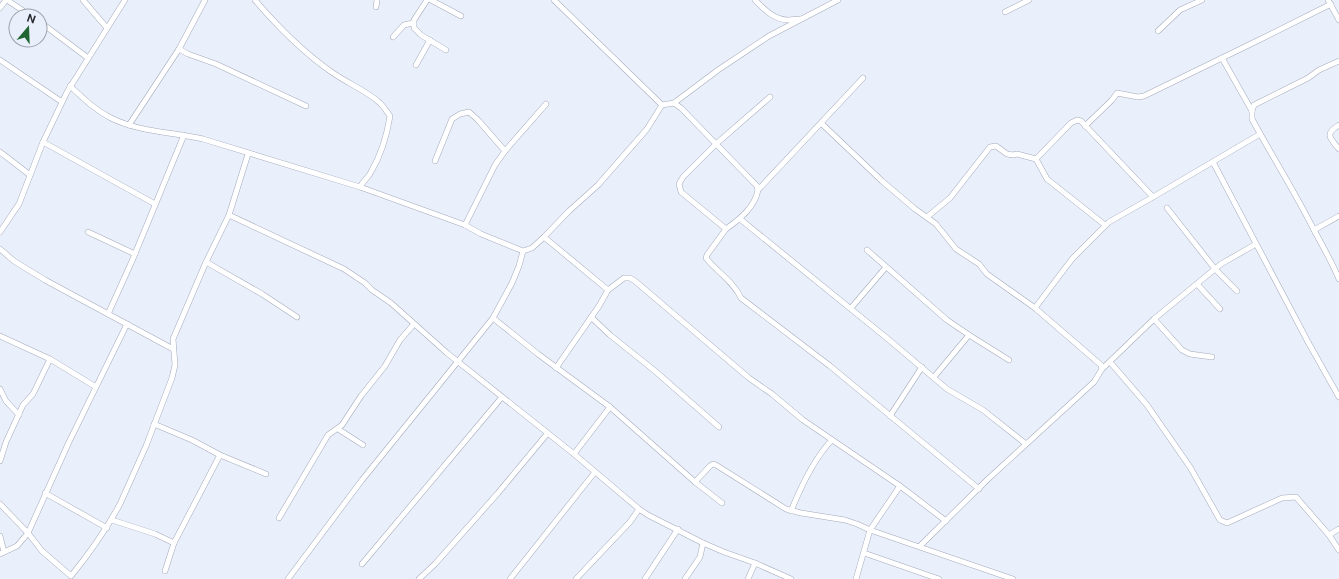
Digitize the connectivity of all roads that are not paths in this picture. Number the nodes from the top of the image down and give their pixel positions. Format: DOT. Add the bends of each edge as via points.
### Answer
graph roads {
  1 [pos="7,0"];
  2 [pos="83,0"];
  3 [pos="125,0"];
  4 [pos="205,0"];
  5 [pos="255,0"];
  6 [pos="378,0"];
  7 [pos="427,0"];
  8 [pos="431,0"];
  9 [pos="554,0"];
  10 [pos="755,0"];
  11 [pos="838,0"];
  12 [pos="1029,0"];
  13 [pos="1202,0"];
  14 [pos="1330,2"];
  15 [pos="376,7"];
  16 [pos="0,8"];
  17 [pos="19,8"];
  18 [pos="1005,12"];
  19 [pos="461,16"];
  20 [pos="802,19"];
  21 [pos="1339,20"];
  22 [pos="413,23"];
  23 [pos="48,28"];
  24 [pos="107,28"];
  25 [pos="1158,31"];
  26 [pos="393,38"];
  27 [pos="430,40"];
  28 [pos="179,49"];
  29 [pos="446,50"];
  30 [pos="88,58"];
  31 [pos="1222,58"];
  32 [pos="0,60"];
  33 [pos="1339,61"];
  34 [pos="416,65"];
  35 [pos="863,78"];
  36 [pos="70,86"];
  37 [pos="770,97"];
  38 [pos="62,102"];
  39 [pos="674,103"];
  40 [pos="546,104"];
  41 [pos="662,105"];
  42 [pos="306,106"];
  43 [pos="1252,111"];
  44 [pos="821,123"];
  45 [pos="129,125"];
  46 [pos="1339,125"];
  47 [pos="1085,126"];
  48 [pos="1260,134"];
  49 [pos="184,135"];
  50 [pos="43,142"];
  51 [pos="716,144"];
  52 [pos="1339,149"];
  53 [pos="505,150"];
  54 [pos="0,152"];
  55 [pos="248,154"];
  56 [pos="1036,159"];
  57 [pos="435,161"];
  58 [pos="1213,162"];
  59 [pos="30,175"];
  60 [pos="360,187"];
  61 [pos="758,190"];
  62 [pos="1153,198"];
  63 [pos="155,204"];
  64 [pos="1167,208"];
  65 [pos="229,215"];
  66 [pos="1339,216"];
  67 [pos="927,217"];
  68 [pos="740,219"];
  69 [pos="465,225"];
  70 [pos="1105,225"];
  71 [pos="726,229"];
  72 [pos="1314,230"];
  73 [pos="0,232"];
  74 [pos="88,232"];
  75 [pos="544,237"];
  76 [pos="1256,244"];
  77 [pos="0,250"];
  78 [pos="867,250"];
  79 [pos="523,251"];
  80 [pos="135,254"];
  81 [pos="206,262"];
  82 [pos="886,267"];
  83 [pos="1216,269"];
  84 [pos="1339,279"];
  85 [pos="1197,284"];
  86 [pos="608,290"];
  87 [pos="1237,291"];
  88 [pos="851,308"];
  89 [pos="1035,308"];
  90 [pos="1220,309"];
  91 [pos="108,314"];
  92 [pos="298,317"];
  93 [pos="591,317"];
  94 [pos="493,318"];
  95 [pos="1154,319"];
  96 [pos="127,324"];
  97 [pos="414,324"];
  98 [pos="969,335"];
  99 [pos="0,336"];
  100 [pos="173,349"];
  101 [pos="1212,357"];
  102 [pos="50,359"];
  103 [pos="1009,360"];
  104 [pos="458,361"];
  105 [pos="1110,362"];
  106 [pos="922,367"];
  107 [pos="556,368"];
  108 [pos="1102,369"];
  109 [pos="934,377"];
  110 [pos="96,388"];
  111 [pos="0,389"];
  112 [pos="502,397"];
  113 [pos="1339,397"];
  114 [pos="610,407"];
  115 [pos="19,415"];
  116 [pos="890,416"];
  117 [pos="154,424"];
  118 [pos="719,427"];
  119 [pos="338,429"];
  120 [pos="547,434"];
  121 [pos="832,440"];
  122 [pos="1026,444"];
  123 [pos="363,446"];
  124 [pos="574,454"];
  125 [pos="220,455"];
  126 [pos="0,461"];
  127 [pos="595,472"];
  128 [pos="266,474"];
  129 [pos="695,482"];
  130 [pos="900,486"];
  131 [pos="979,489"];
  132 [pos="45,493"];
  133 [pos="722,503"];
  134 [pos="0,504"];
  135 [pos="639,509"];
  136 [pos="791,511"];
  137 [pos="279,518"];
  138 [pos="112,520"];
  139 [pos="946,521"];
  140 [pos="106,528"];
  141 [pos="1339,529"];
  142 [pos="678,530"];
  143 [pos="870,530"];
  144 [pos="28,533"];
  145 [pos="1329,535"];
  146 [pos="0,536"];
  147 [pos="703,542"];
  148 [pos="174,543"];
  149 [pos="920,546"];
  150 [pos="1339,550"];
  151 [pos="2,553"];
  152 [pos="864,553"];
  153 [pos="755,563"];
  154 [pos="362,564"];
  155 [pos="165,571"];
  156 [pos="72,578"];
  157 [pos="288,579"];
  158 [pos="419,579"];
  159 [pos="510,579"];
  160 [pos="576,579"];
  161 [pos="645,579"];
  162 [pos="685,579"];
  163 [pos="748,579"];
  164 [pos="791,579"];
  165 [pos="856,579"];
  166 [pos="939,579"];
  167 [pos="1014,579"];
  1 -- 16 [label="street"];
  1 -- 17 [label="street"];
  2 -- 24 [label="street"];
  3 -- 24 [label="street"];
  4 -- 28 [label="street"];
  5 -- 60 [label="street" via="310,56 381,104 390,116 388,132 378,159"];
  6 -- 15 [label="street"];
  7 -- 22 [label="street"];
  8 -- 19 [label="street"];
  9 -- 41 [label="street"];
  10 -- 20 [label="street" via="778,18"];
  11 -- 20 [label="street"];
  12 -- 18 [label="street"];
  13 -- 25 [label="street" via="1180,10"];
  14 -- 21 [label="street"];
  14 -- 31 [label="street"];
  20 -- 39 [label="street" via="769,36"];
  22 -- 26 [label="street" via="404,25"];
  22 -- 27 [label="street" via="417,32"];
  23 -- 30 [label="street"];
  24 -- 30 [label="street"];
  27 -- 29 [label="street"];
  27 -- 34 [label="street"];
  28 -- 42 [label="street"];
  28 -- 45 [label="street"];
  30 -- 36 [label="street"];
  31 -- 43 [label="street"];
  31 -- 47 [label="street" via="1144,96 1117,93"];
  32 -- 38 [label="street"];
  33 -- 43 [label="street" via="1254,105"];
  35 -- 44 [label="street"];
  36 -- 38 [label="street"];
  36 -- 45 [label="street" via="97,110"];
  37 -- 51 [label="street"];
  38 -- 50 [label="street"];
  39 -- 41 [label="street"];
  39 -- 51 [label="street"];
  40 -- 53 [label="street"];
  41 -- 75 [label="street" via="632,147 598,185"];
  43 -- 48 [label="street" via="1252,119"];
  44 -- 61 [label="street"];
  44 -- 67 [label="street" via="882,181"];
  45 -- 49 [label="street"];
  46 -- 52 [label="street" via="1330,134"];
  47 -- 56 [label="street" via="1077,120 1071,124"];
  47 -- 62 [label="street"];
  48 -- 58 [label="street"];
  48 -- 72 [label="street"];
  49 -- 55 [label="street"];
  49 -- 63 [label="street"];
  50 -- 59 [label="street"];
  50 -- 63 [label="street"];
  51 -- 61 [label="street"];
  51 -- 71 [label="street" via="682,177 679,184 681,192"];
  53 -- 57 [label="street" via="469,112 452,119"];
  53 -- 69 [label="street"];
  54 -- 59 [label="street"];
  55 -- 60 [label="street"];
  55 -- 65 [label="street"];
  56 -- 67 [label="street" via="1007,154 993,146 950,198"];
  56 -- 70 [label="street" via="1047,179"];
  58 -- 62 [label="street"];
  58 -- 76 [label="street"];
  59 -- 73 [label="street" via="19,204"];
  60 -- 69 [label="street"];
  61 -- 68 [label="street" via="753,204"];
  62 -- 70 [label="street"];
  63 -- 80 [label="street"];
  64 -- 83 [label="street"];
  65 -- 81 [label="street"];
  65 -- 97 [label="street" via="344,269 391,303"];
  66 -- 72 [label="street"];
  67 -- 89 [label="street" via="956,248"];
  68 -- 71 [label="street"];
  68 -- 88 [label="street"];
  69 -- 79 [label="street"];
  70 -- 89 [label="street" via="1072,259"];
  71 -- 116 [label="street" via="707,254 706,258 713,267 737,289 741,298"];
  72 -- 84 [label="street"];
  74 -- 80 [label="street"];
  75 -- 79 [label="street" via="532,248"];
  75 -- 86 [label="street"];
  76 -- 83 [label="street"];
  76 -- 113 [label="street"];
  77 -- 91 [label="street" via="44,280"];
  78 -- 82 [label="street"];
  79 -- 94 [label="street" via="512,283"];
  80 -- 91 [label="street"];
  81 -- 92 [label="street"];
  81 -- 100 [label="street" via="173,339"];
  82 -- 88 [label="street"];
  82 -- 98 [label="street" via="947,320"];
  83 -- 85 [label="street"];
  83 -- 87 [label="street"];
  85 -- 90 [label="street"];
  85 -- 95 [label="street"];
  86 -- 93 [label="street"];
  86 -- 121 [label="street" via="624,278 635,281 749,378"];
  88 -- 106 [label="street"];
  89 -- 108 [label="street" via="1101,365"];
  91 -- 96 [label="street"];
  93 -- 107 [label="street"];
  93 -- 118 [label="street"];
  94 -- 104 [label="street"];
  94 -- 107 [label="street"];
  95 -- 101 [label="street" via="1182,350 1190,354"];
  95 -- 105 [label="street"];
  96 -- 100 [label="street"];
  96 -- 110 [label="street"];
  97 -- 104 [label="street"];
  97 -- 119 [label="street"];
  98 -- 103 [label="street"];
  98 -- 109 [label="street"];
  99 -- 102 [label="street"];
  100 -- 117 [label="street" via="172,378"];
  102 -- 110 [label="street"];
  102 -- 115 [label="street" via="33,394 23,405"];
  104 -- 112 [label="street"];
  104 -- 157 [label="street" via="362,480"];
  105 -- 108 [label="street"];
  105 -- 145 [label="street" via="1152,411 1190,467 1220,520 1227,523 1282,498 1296,497"];
  106 -- 109 [label="street"];
  106 -- 116 [label="street"];
  107 -- 114 [label="street"];
  108 -- 122 [label="street" via="1094,382"];
  109 -- 122 [label="street" via="947,389 984,410"];
  110 -- 132 [label="street"];
  111 -- 115 [label="street" via="6,401"];
  112 -- 120 [label="street"];
  112 -- 154 [label="street"];
  114 -- 124 [label="street"];
  114 -- 129 [label="street"];
  115 -- 126 [label="street"];
  116 -- 131 [label="street"];
  117 -- 125 [label="street"];
  117 -- 138 [label="street"];
  119 -- 123 [label="street"];
  119 -- 137 [label="street" via="328,435"];
  120 -- 124 [label="street"];
  120 -- 158 [label="street" via="435,564"];
  121 -- 130 [label="street"];
  121 -- 136 [label="street" via="802,486"];
  122 -- 131 [label="street"];
  124 -- 127 [label="street"];
  125 -- 128 [label="street"];
  125 -- 148 [label="street"];
  127 -- 135 [label="street"];
  127 -- 159 [label="street"];
  129 -- 133 [label="street"];
  129 -- 136 [label="street" via="713,464"];
  130 -- 139 [label="street"];
  130 -- 143 [label="street"];
  131 -- 139 [label="street"];
  132 -- 140 [label="street"];
  132 -- 144 [label="street"];
  134 -- 144 [label="street"];
  135 -- 142 [label="street"];
  135 -- 160 [label="street" via="630,522"];
  136 -- 143 [label="street" via="846,520"];
  138 -- 140 [label="street"];
  138 -- 148 [label="street"];
  139 -- 149 [label="street"];
  140 -- 156 [label="street"];
  141 -- 145 [label="street"];
  142 -- 147 [label="street"];
  142 -- 161 [label="street"];
  143 -- 149 [label="street"];
  143 -- 152 [label="street"];
  144 -- 151 [label="street" via="17,546"];
  144 -- 156 [label="street" via="42,551"];
  145 -- 150 [label="street"];
  146 -- 151 [label="street"];
  147 -- 153 [label="street"];
  147 -- 162 [label="street" via="700,557"];
  148 -- 155 [label="street"];
  149 -- 167 [label="street"];
  152 -- 165 [label="street"];
  152 -- 166 [label="street"];
  153 -- 163 [label="street"];
  153 -- 164 [label="street"];
}
